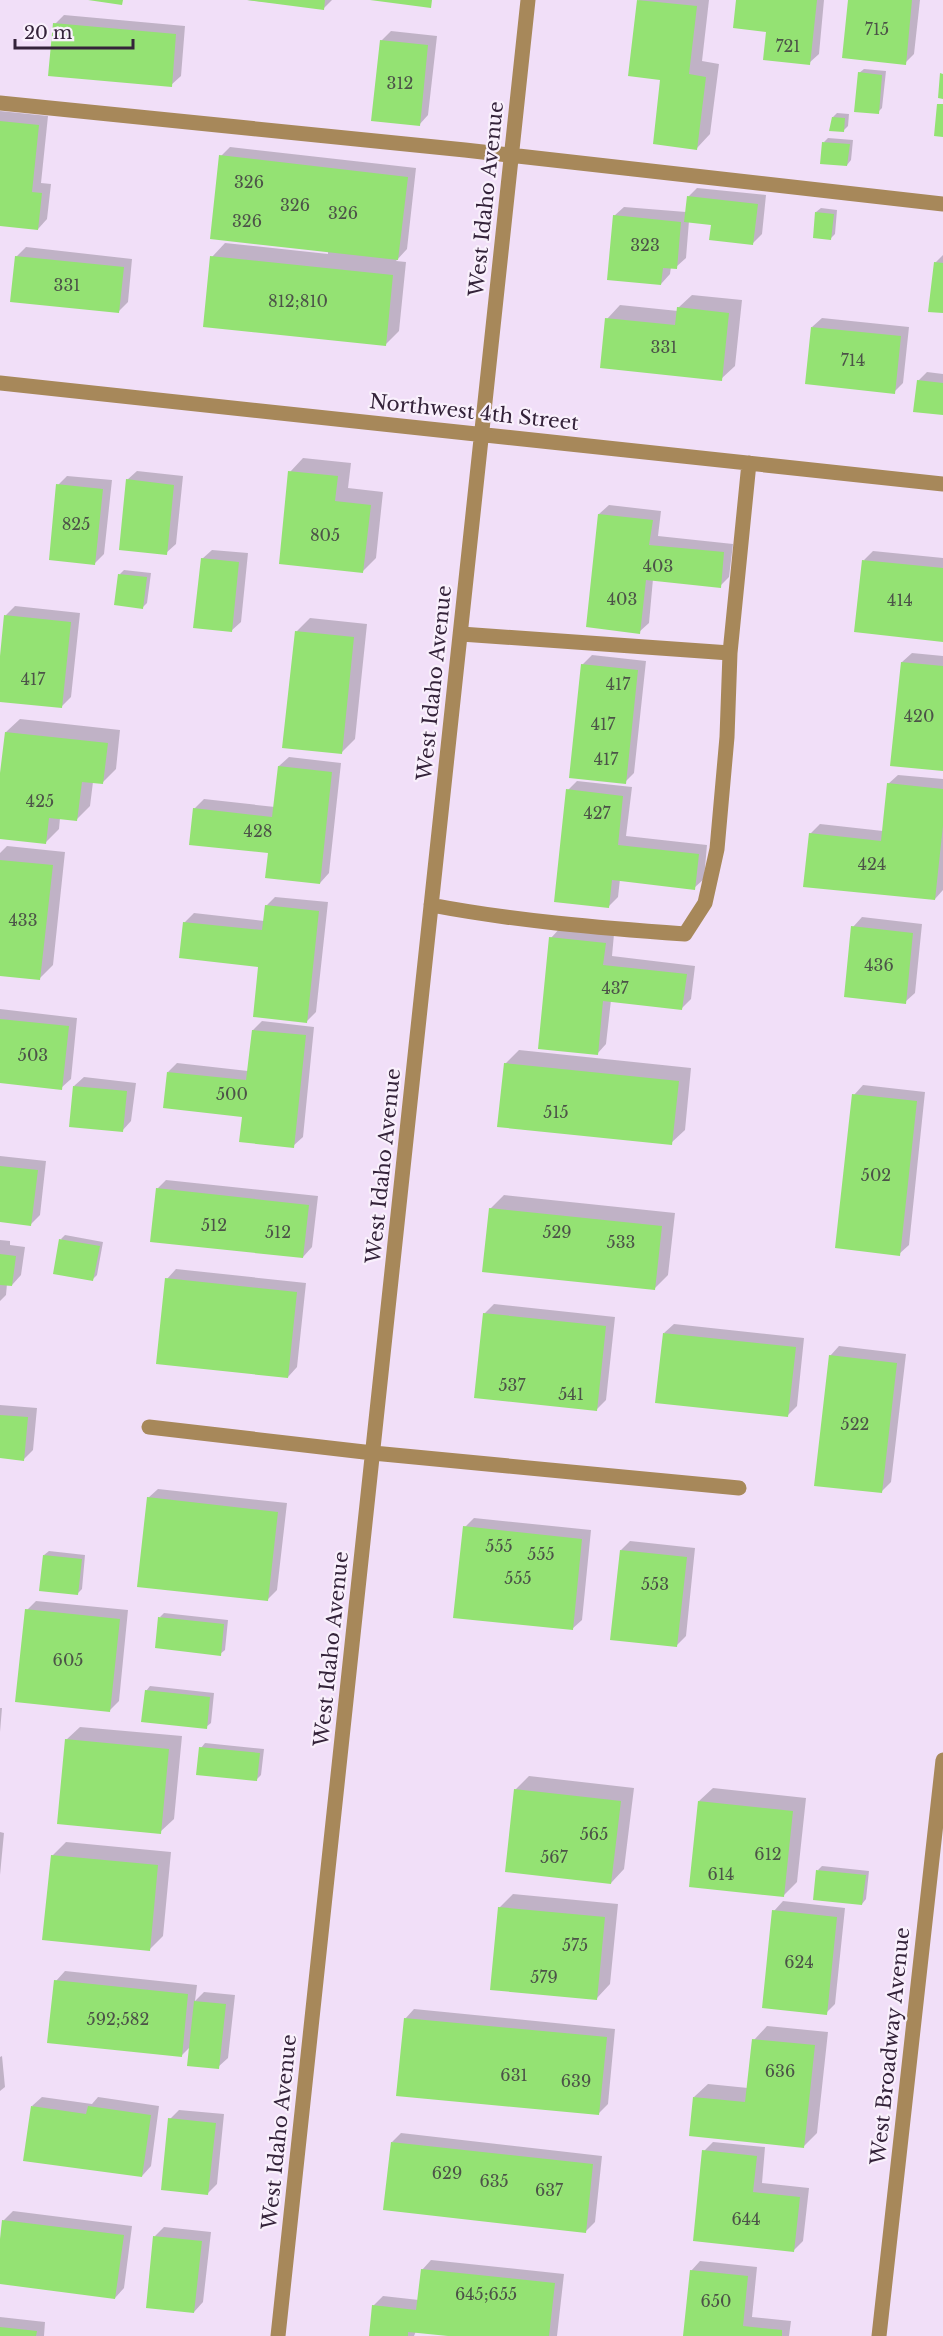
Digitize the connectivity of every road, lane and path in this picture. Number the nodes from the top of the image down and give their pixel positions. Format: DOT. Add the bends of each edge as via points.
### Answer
graph roads {
  1 [pos="528,0"];
  2 [pos="0,103"];
  3 [pos="512,155"];
  4 [pos="943,204"];
  5 [pos="0,382"];
  6 [pos="482,434"];
  7 [pos="749,463"];
  8 [pos="943,484"];
  9 [pos="461,634"];
  10 [pos="730,653"];
  11 [pos="431,905"];
  12 [pos="149,1427"];
  13 [pos="373,1453"];
  14 [pos="740,1488"];
  15 [pos="943,1760"];
  16 [pos="278,2336"];
  17 [pos="879,2336"];
  1 -- 3 [label="street, West Idaho Avenue"];
  2 -- 3 [label="street"];
  3 -- 4 [label="street"];
  3 -- 6 [label="street, West Idaho Avenue"];
  5 -- 6 [label="street, Northwest 4th Street"];
  6 -- 7 [label="street, Northwest 4th Street"];
  6 -- 9 [label="street, West Idaho Avenue"];
  7 -- 8 [label="street, Northwest 4th Street"];
  7 -- 10 [label="street"];
  9 -- 10 [label="street"];
  9 -- 11 [label="street, West Idaho Avenue"];
  10 -- 11 [label="street" via="717,849 705,903 685,934"];
  11 -- 13 [label="street, West Idaho Avenue"];
  12 -- 13 [label="street"];
  13 -- 14 [label="street"];
  13 -- 16 [label="street, West Idaho Avenue"];
  15 -- 17 [label="street, West Broadway Avenue"];
}
